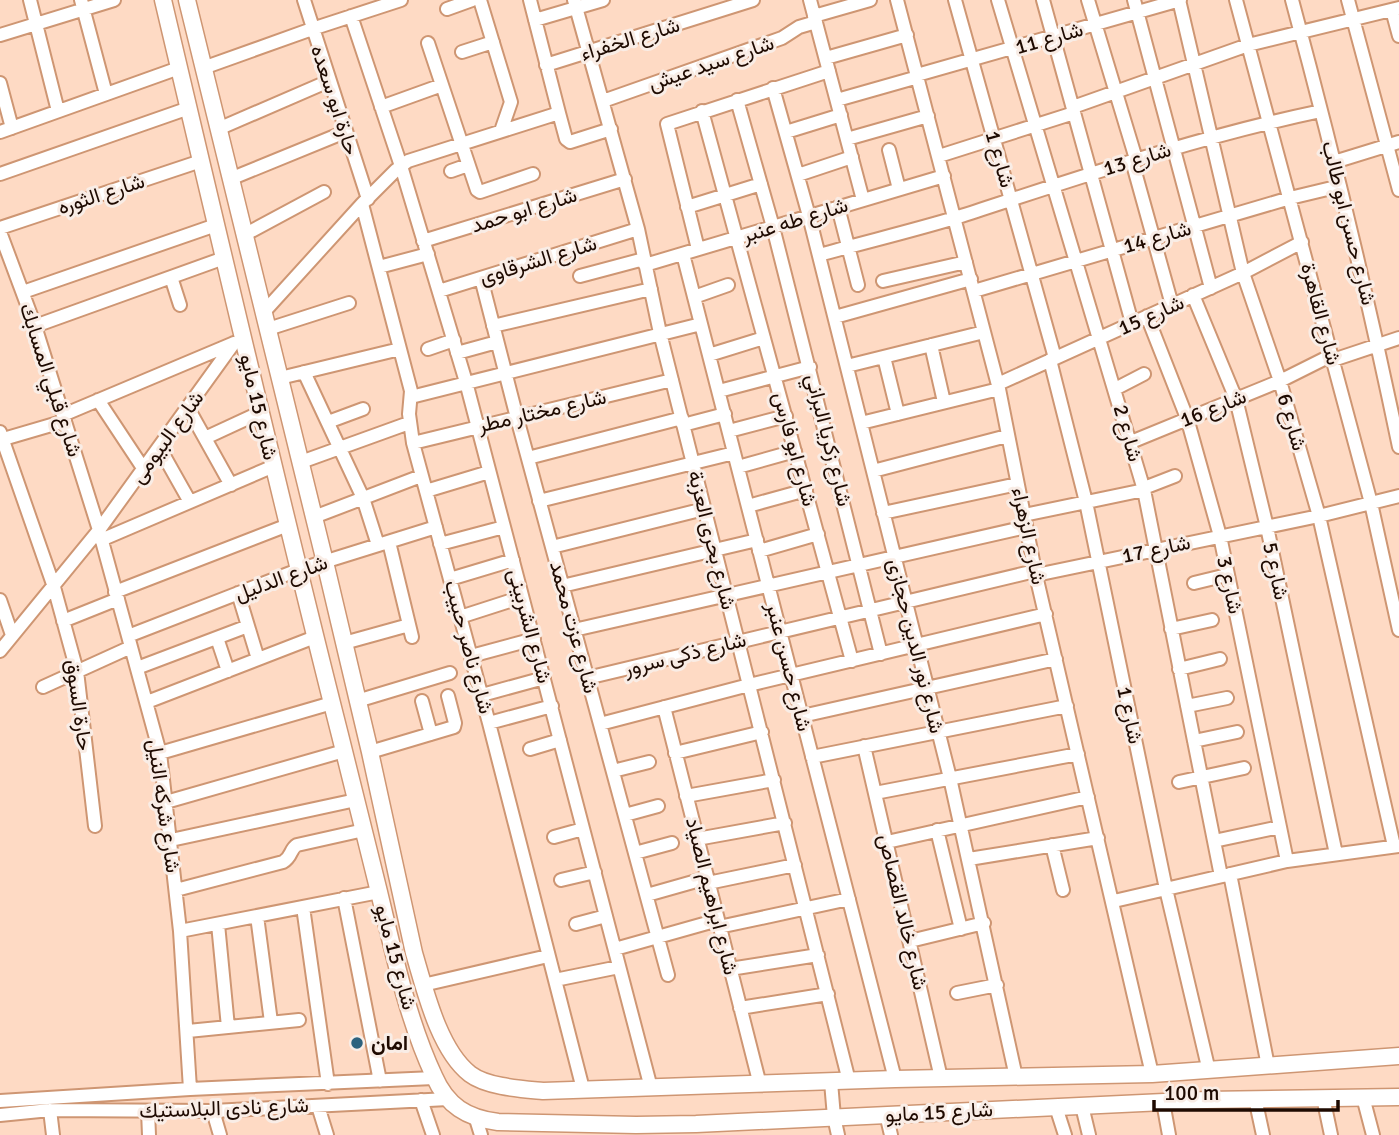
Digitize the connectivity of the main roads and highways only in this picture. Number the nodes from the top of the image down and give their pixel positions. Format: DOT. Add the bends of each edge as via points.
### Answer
graph roads {
  1 [pos="163,0"];
  2 [pos="191,1"];
  3 [pos="1399,1056"];
  4 [pos="1399,1097"];
  5 [pos="526,1129"];
  6 [pos="696,1129"];
  7 [pos="636,1130"];
  1 -- 5 [label="main road, شارع 15 مايو" via="239,341 261,412 414,1023 434,1078 448,1099 476,1119"];
  2 -- 3 [label="main road, شارع 15 مايو" via="203,68 325,562 414,953 443,1036 471,1075 506,1087 543,1091 1152,1074"];
  4 -- 6 [label="main road, شارع 15 مايو" via="1255,1098 886,1114"];
  5 -- 7 [label="main road, شارع 15 مايو"];
  6 -- 7 [label="main road, شارع 15 مايو"];
}
